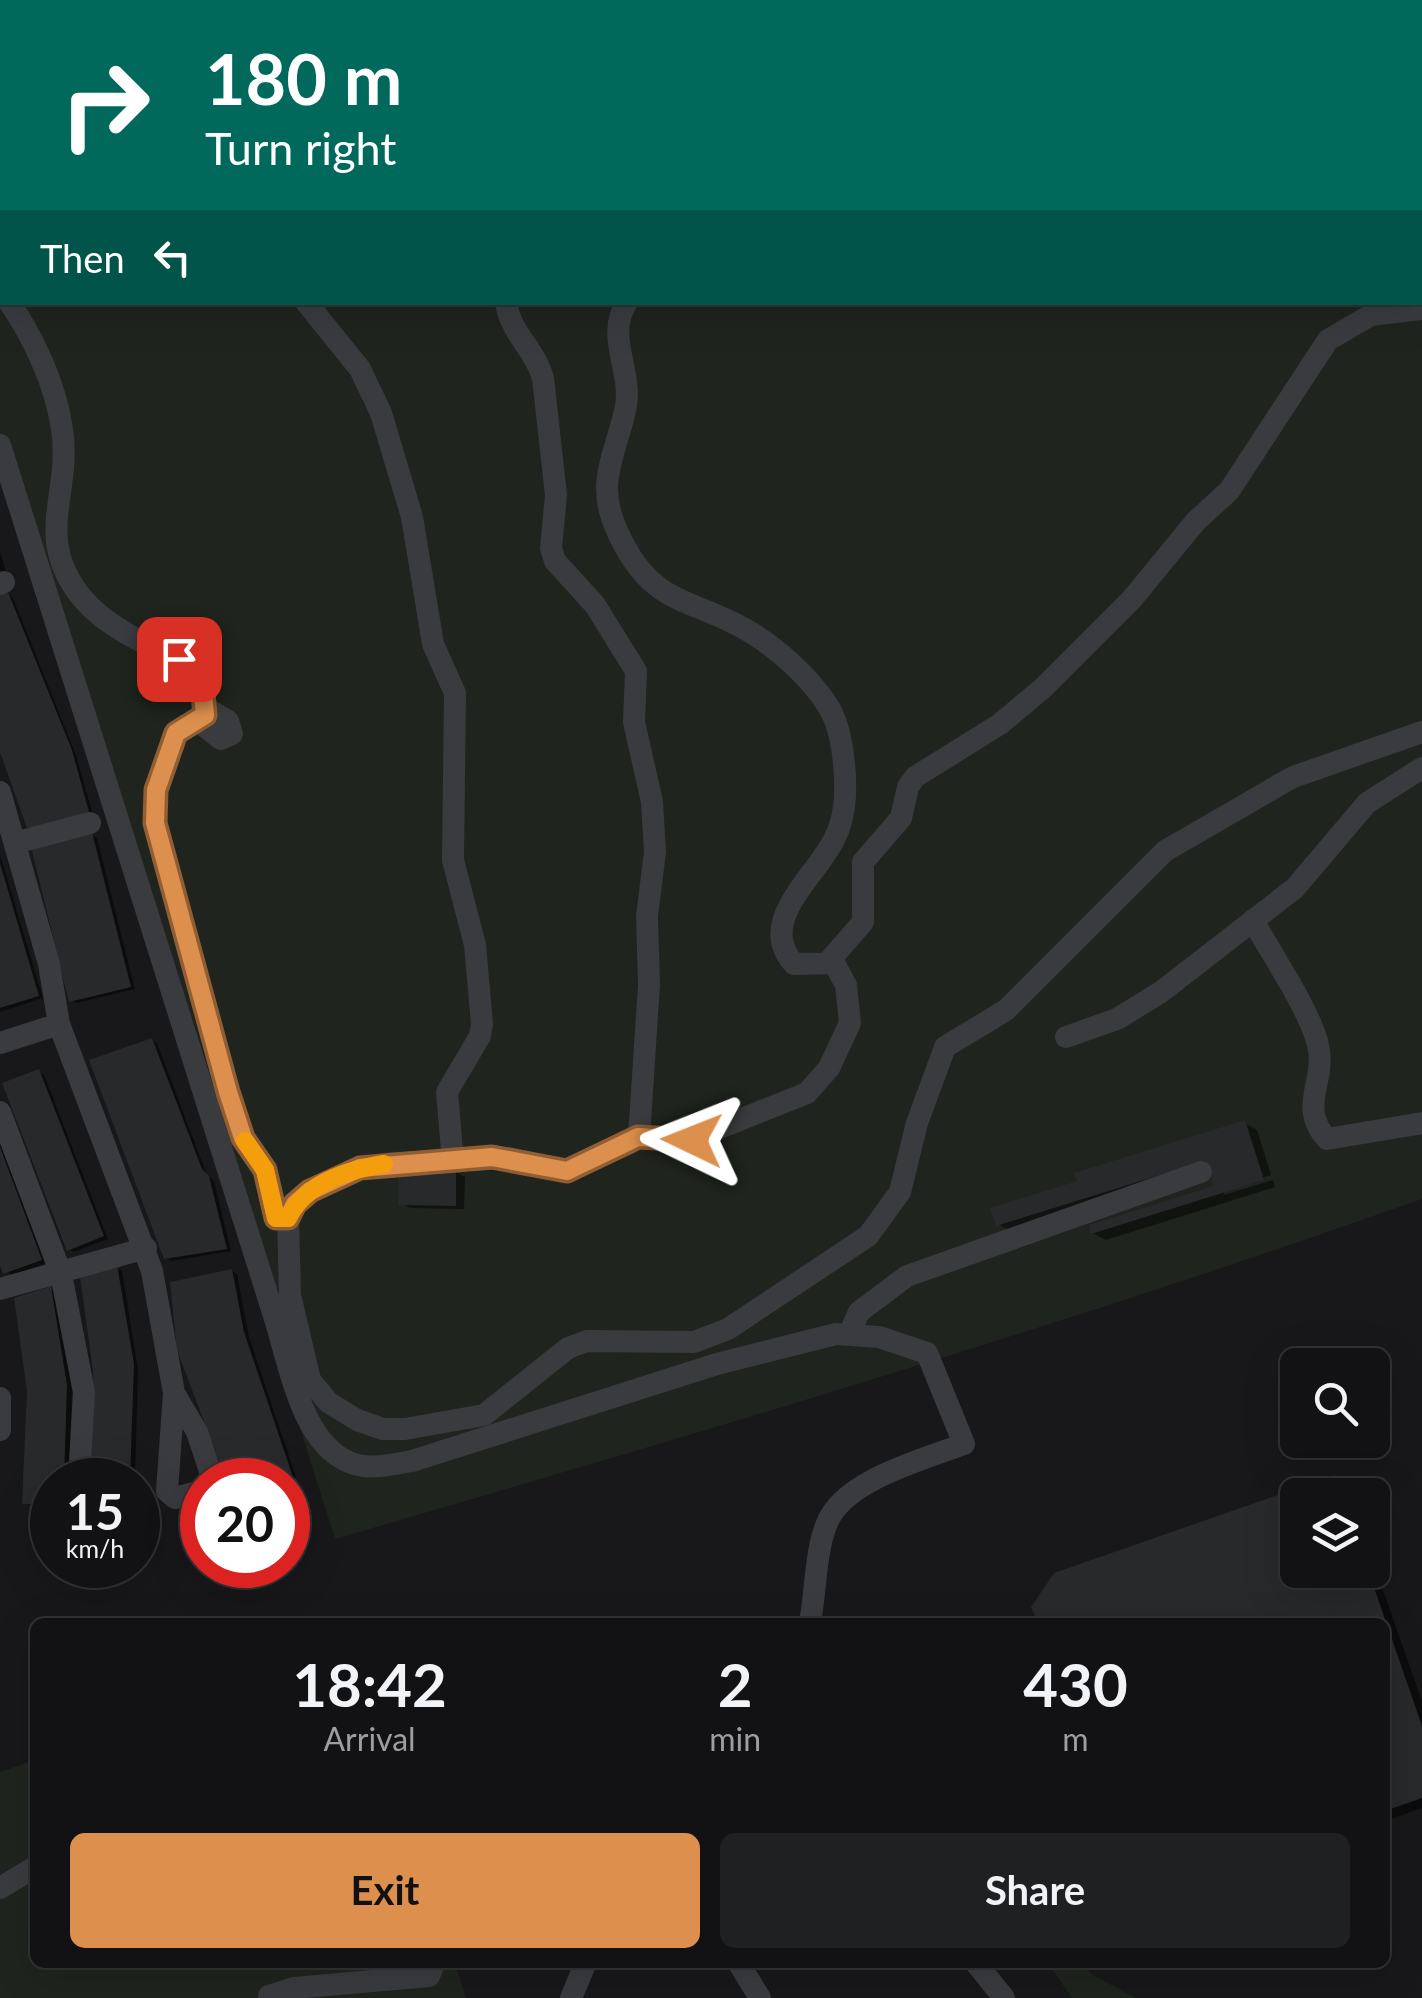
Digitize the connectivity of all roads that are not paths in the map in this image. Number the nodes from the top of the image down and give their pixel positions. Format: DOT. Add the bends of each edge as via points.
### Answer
graph roads {
  1 [pos="11,305"];
  2 [pos="308,305"];
  3 [pos="507,305"];
  4 [pos="626,305"];
  5 [pos="1422,309"];
  6 [pos="0,445"];
  7 [pos="1422,732"];
  8 [pos="1422,768"];
  9 [pos="0,792"];
  10 [pos="90,823"];
  11 [pos="15,843"];
  12 [pos="1253,920"];
  13 [pos="830,960"];
  14 [pos="60,1024"];
  15 [pos="1066,1036"];
  16 [pos="0,1043"];
  17 [pos="0,1112"];
  18 [pos="1422,1123"];
  19 [pos="638,1137"];
  20 [pos="453,1162"];
  21 [pos="1202,1172"];
  22 [pos="288,1218"];
  23 [pos="146,1248"];
  24 [pos="60,1274"];
  25 [pos="0,1289"];
  26 [pos="849,1334"];
  27 [pos="174,1392"];
  28 [pos="0,1398"];
  29 [pos="0,1430"];
  30 [pos="80,1458"];
  31 [pos="205,1458"];
  32 [pos="180,1497"];
  33 [pos="811,1618"];
  34 [pos="30,1870"];
  35 [pos="0,1888"];
  36 [pos="432,1968"];
  37 [pos="583,1968"];
  38 [pos="742,1968"];
  39 [pos="980,1968"];
  40 [pos="268,1997"];
  41 [pos="331,1998"];
  42 [pos="570,1998"];
  43 [pos="760,1998"];
  44 [pos="1004,1998"];
  1 -- 22 [label="street" via="31,340 62,430 53,531 73,584 104,618 201,672 202,714 176,733 166,756 155,823 243,1138 265,1170 276,1218"];
  2 -- 20 [label="street" via="360,369 381,413 412,517 432,644 455,693 453,860 475,945 482,1024 447,1092"];
  3 -- 19 [label="street" via="513,330 544,378 555,561 595,604 636,671 634,722 652,802 655,852 646,916"];
  4 -- 13 [label="street" via="617,325 627,401 608,478 613,525 642,576 662,594 763,640 833,715 841,824 779,934 794,964"];
  5 -- 13 [label="street" via="1371,315 1328,340 1229,492 1132,598 1029,700 915,777 902,818 863,862 863,922"];
  6 -- 26 [label="street" via="301,1399 332,1450 363,1466 412,1461 717,1364"];
  7 -- 22 [label="street" via="1306,771 1166,851 1006,1010 944,1047 900,1192 868,1236 711,1338 587,1342 568,1348 484,1415 383,1429 328,1402 310,1380 290,1295"];
  8 -- 12 [label="street" via="1367,803 1295,888"];
  9 -- 11 [label="street"];
  10 -- 11 [label="street"];
  11 -- 14 [label="street"];
  12 -- 15 [label="street" via="1161,992"];
  12 -- 18 [label="street" via="1319,1046 1310,1102 1315,1126 1327,1139"];
  13 -- 19 [label="street" via="846,985 850,1023 829,1068 807,1094 692,1140"];
  14 -- 16 [label="street"];
  14 -- 23 [label="street"];
  17 -- 24 [label="street"];
  19 -- 20 [label="street" via="567,1171 510,1158"];
  20 -- 22 [label="street" via="360,1168 310,1191"];
  21 -- 26 [label="street" via="907,1276 860,1312"];
  23 -- 24 [label="street"];
  23 -- 27 [label="street"];
  24 -- 25 [label="street"];
  24 -- 30 [label="street" via="84,1392"];
  26 -- 33 [label="street" via="915,1348 934,1361 964,1444 876,1478 843,1501 827,1523"];
  27 -- 31 [label="street"];
  27 -- 32 [label="street" via="166,1491"];
  28 -- 29 [label="street"];
  34 -- 35 [label="street"];
  36 -- 40 [label="street" via="429,1976 402,1981 345,1982"];
  37 -- 42 [label="street"];
  38 -- 43 [label="street"];
  39 -- 44 [label="street"];
  40 -- 41 [label="street"];
}
